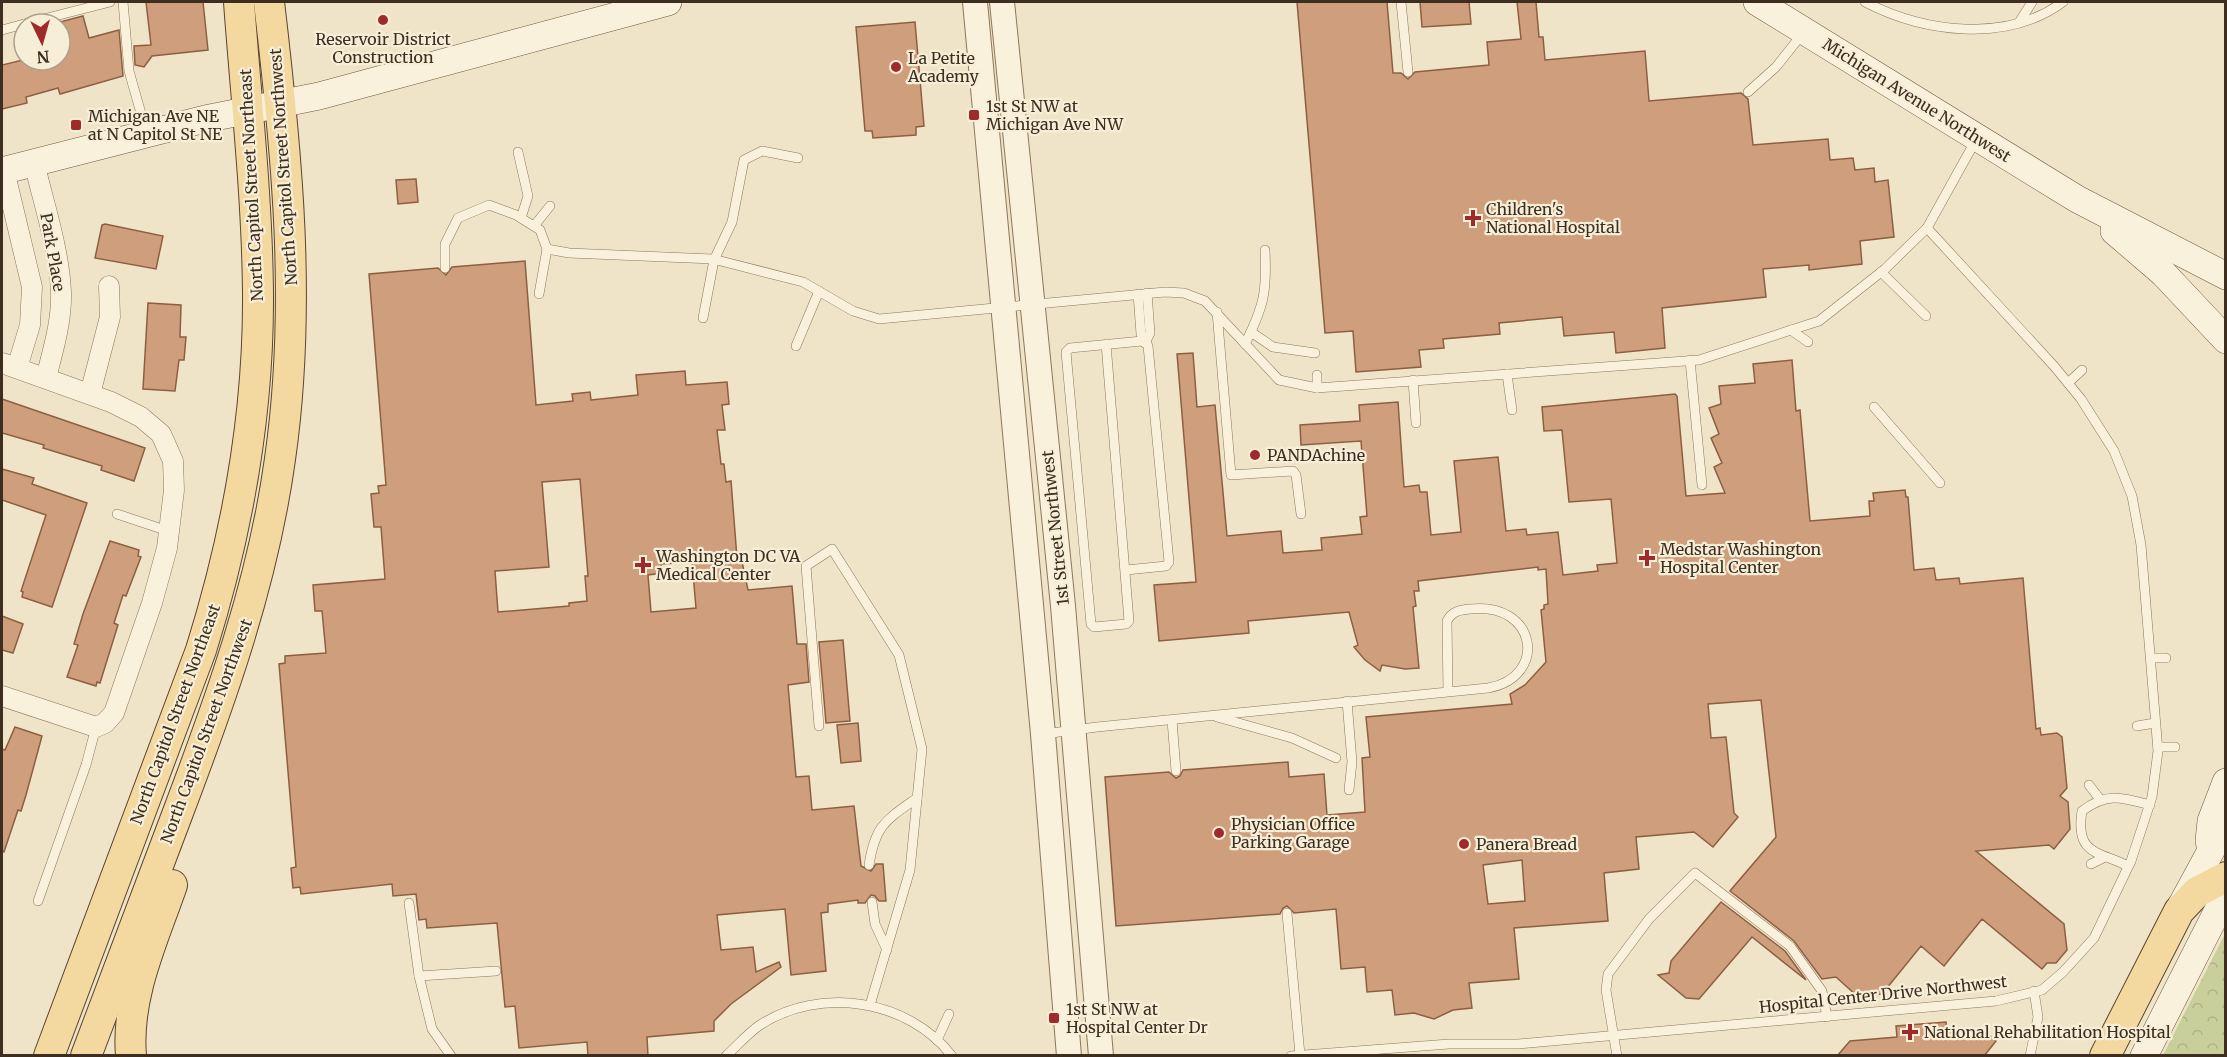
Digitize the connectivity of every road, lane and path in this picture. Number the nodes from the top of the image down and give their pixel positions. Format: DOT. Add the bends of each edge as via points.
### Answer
graph roads {
  1 [pos="110,2"];
  2 [pos="123,2"];
  3 [pos="239,2"];
  4 [pos="269,2"];
  5 [pos="668,2"];
  6 [pos="975,2"];
  7 [pos="1002,2"];
  8 [pos="1401,2"];
  9 [pos="1757,2"];
  10 [pos="1865,2"];
  11 [pos="2032,2"];
  12 [pos="2063,2"];
  13 [pos="71,12"];
  14 [pos="2020,21"];
  15 [pos="1804,31"];
  16 [pos="1408,72"];
  17 [pos="1748,92"];
  18 [pos="280,104"];
  19 [pos="248,110"];
  20 [pos="147,134"];
  21 [pos="1977,138"];
  22 [pos="518,152"];
  23 [pos="798,158"];
  24 [pos="34,162"];
  25 [pos="3,170"];
  26 [pos="2077,199"];
  27 [pos="550,206"];
  28 [pos="521,218"];
  29 [pos="534,226"];
  30 [pos="1927,228"];
  31 [pos="547,249"];
  32 [pos="1265,250"];
  33 [pos="714,260"];
  34 [pos="445,268"];
  35 [pos="59,270"];
  36 [pos="1881,273"];
  37 [pos="30,275"];
  38 [pos="2226,276"];
  39 [pos="110,286"];
  40 [pos="819,291"];
  41 [pos="539,294"];
  42 [pos="1142,294"];
  43 [pos="1031,304"];
  44 [pos="1003,307"];
  45 [pos="1217,312"];
  46 [pos="1926,316"];
  47 [pos="702,318"];
  48 [pos="1791,330"];
  49 [pos="1251,332"];
  50 [pos="2226,340"];
  51 [pos="1808,342"];
  52 [pos="1145,343"];
  53 [pos="1245,344"];
  54 [pos="1106,345"];
  55 [pos="796,346"];
  56 [pos="1316,352"];
  57 [pos="1690,360"];
  58 [pos="9,366"];
  59 [pos="2082,370"];
  60 [pos="1507,374"];
  61 [pos="1317,375"];
  62 [pos="46,378"];
  63 [pos="1413,380"];
  64 [pos="2068,383"];
  65 [pos="1317,388"];
  66 [pos="90,394"];
  67 [pos="1874,407"];
  68 [pos="1512,410"];
  69 [pos="1416,423"];
  70 [pos="1940,483"];
  71 [pos="1702,485"];
  72 [pos="117,514"];
  73 [pos="1301,514"];
  74 [pos="168,531"];
  75 [pos="1126,570"];
  76 [pos="2151,658"];
  77 [pos="2166,658"];
  78 [pos="1448,692"];
  79 [pos="2,696"];
  80 [pos="1347,701"];
  81 [pos="1212,715"];
  82 [pos="1172,720"];
  83 [pos="2156,723"];
  84 [pos="819,726"];
  85 [pos="2137,726"];
  86 [pos="96,727"];
  87 [pos="1073,730"];
  88 [pos="1043,734"];
  89 [pos="2158,747"];
  90 [pos="2175,747"];
  91 [pos="202,750"];
  92 [pos="1336,758"];
  93 [pos="1176,771"];
  94 [pos="2226,782"];
  95 [pos="2089,784"];
  96 [pos="1348,790"];
  97 [pos="917,798"];
  98 [pos="2099,798"];
  99 [pos="2150,805"];
  100 [pos="2226,823"];
  101 [pos="2209,852"];
  102 [pos="2103,858"];
  103 [pos="2091,864"];
  104 [pos="869,865"];
  105 [pos="2128,866"];
  106 [pos="2226,877"];
  107 [pos="2226,894"];
  108 [pos="38,901"];
  109 [pos="872,902"];
  110 [pos="409,903"];
  111 [pos="2179,911"];
  112 [pos="1287,913"];
  113 [pos="887,950"];
  114 [pos="496,970"];
  115 [pos="419,976"];
  116 [pos="2034,992"];
  117 [pos="870,1005"];
  118 [pos="949,1014"];
  119 [pos="1827,1017"];
  120 [pos="1611,1034"];
  121 [pos="937,1040"];
  122 [pos="1300,1055"];
  123 [pos="49,1056"];
  124 [pos="86,1056"];
  125 [pos="131,1056"];
  126 [pos="451,1056"];
  127 [pos="726,1056"];
  128 [pos="952,1056"];
  129 [pos="1069,1056"];
  130 [pos="1101,1056"];
  131 [pos="1291,1056"];
  132 [pos="1617,1056"];
  133 [pos="2030,1056"];
  134 [pos="2105,1056"];
  135 [pos="2144,1056"];
  1 -- 13 [label="lane"];
  2 -- 20 [label="lane" via="129,71"];
  3 -- 19 [label="main road, North Capitol Street Northeast"];
  4 -- 18 [label="main road, North Capitol Street Northwest"];
  5 -- 18 [label="main road"];
  6 -- 44 [label="street, 1st Street Northwest"];
  7 -- 43 [label="street, 1st Street Northwest"];
  8 -- 16 [label="lane"];
  9 -- 15 [label="main road, Michigan Avenue Northwest"];
  10 -- 14 [label="lane" via="1891,15 1929,26 1967,29"];
  11 -- 14 [label="lane"];
  12 -- 14 [label="lane"];
  15 -- 17 [label="lane" via="1776,68"];
  15 -- 21 [label="main road, Michigan Avenue Northwest"];
  18 -- 19 [label="main road"];
  18 -- 91 [label="main road, North Capitol Street Northwest" via="292,293 288,392 280,459 255,589"];
  19 -- 20 [label="main road"];
  19 -- 123 [label="main road, North Capitol Street Northeast" via="257,327 250,426 234,524 190,682"];
  20 -- 24 [label="main road"];
  21 -- 26 [label="main road, Michigan Avenue Northwest"];
  21 -- 30 [label="lane"];
  22 -- 28 [label="lane" via="528,196"];
  23 -- 33 [label="lane" via="762,151 744,160 732,222"];
  24 -- 25 [label="main road"];
  24 -- 35 [label="street, Park Place"];
  25 -- 37 [label="street, Park Place"];
  26 -- 38 [label="main road, Michigan Avenue Northwest"];
  26 -- 50 [label="main road, Michigan Avenue Northwest" via="2148,259"];
  27 -- 29 [label="lane"];
  28 -- 29 [label="lane"];
  28 -- 34 [label="lane" via="489,205 458,218 445,244"];
  29 -- 31 [label="lane" via="540,230"];
  30 -- 36 [label="lane"];
  30 -- 64 [label="lane, Hospital Center Drive Northwest"];
  31 -- 33 [label="lane"];
  31 -- 41 [label="lane"];
  32 -- 49 [label="lane" via="1267,285 1262,311"];
  33 -- 40 [label="lane" via="792,279"];
  33 -- 47 [label="lane"];
  35 -- 37 [label="street"];
  35 -- 62 [label="street, Park Place" via="59,326"];
  36 -- 46 [label="lane"];
  36 -- 48 [label="lane" via="1819,321"];
  37 -- 58 [label="street, Park Place" via="30,325"];
  39 -- 66 [label="street" via="110,317"];
  40 -- 44 [label="lane" via="853,311 879,319"];
  40 -- 55 [label="lane"];
  42 -- 43 [label="lane"];
  42 -- 45 [label="lane" via="1184,293 1205,301"];
  42 -- 52 [label="lane" via="1150,333"];
  43 -- 44 [label="lane"];
  43 -- 87 [label="street, 1st Street Northwest"];
  44 -- 88 [label="street, 1st Street Northwest"];
  45 -- 53 [label="lane"];
  45 -- 73 [label="lane" via="1231,476 1293,471"];
  48 -- 51 [label="lane"];
  48 -- 57 [label="lane"];
  49 -- 53 [label="lane"];
  49 -- 56 [label="lane" via="1273,347"];
  52 -- 54 [label="lane"];
  52 -- 75 [label="lane" via="1169,562 1166,566"];
  53 -- 65 [label="lane" via="1279,380"];
  54 -- 75 [label="lane"];
  54 -- 75 [label="lane" via="1070,348 1066,352 1092,626 1129,621"];
  57 -- 60 [label="lane"];
  57 -- 71 [label="lane"];
  58 -- 62 [label="street"];
  59 -- 64 [label="lane"];
  60 -- 63 [label="lane"];
  60 -- 68 [label="lane"];
  61 -- 65 [label="lane"];
  62 -- 66 [label="street"];
  63 -- 65 [label="lane"];
  63 -- 69 [label="lane"];
  64 -- 76 [label="lane, Hospital Center Drive Northwest" via="2114,451 2132,496 2141,545"];
  66 -- 74 [label="street" via="147,421 168,445 174,478"];
  67 -- 70 [label="lane"];
  72 -- 74 [label="lane"];
  74 -- 86 [label="street" via="152,603 114,713"];
  76 -- 77 [label="lane"];
  76 -- 83 [label="lane, Hospital Center Drive Northwest"];
  78 -- 78 [label="lane" via="1500,686 1520,671 1526,659 1525,634 1509,614 1483,607 1457,610 1450,615"];
  78 -- 80 [label="lane"];
  79 -- 86 [label="street"];
  80 -- 81 [label="lane"];
  80 -- 96 [label="lane" via="1352,762"];
  81 -- 82 [label="lane"];
  81 -- 92 [label="lane" via="1292,738"];
  82 -- 87 [label="lane"];
  82 -- 93 [label="lane"];
  83 -- 85 [label="lane"];
  83 -- 89 [label="lane, Hospital Center Drive Northwest"];
  84 -- 97 [label="lane" via="806,566 832,549 899,655 922,749"];
  86 -- 108 [label="lane"];
  87 -- 88 [label="lane"];
  87 -- 130 [label="street, 1st Street Northwest"];
  88 -- 129 [label="street, 1st Street Northwest"];
  89 -- 90 [label="lane"];
  89 -- 99 [label="lane, Hospital Center Drive Northwest"];
  91 -- 124 [label="main road, North Capitol Street Northwest"];
  91 -- 125 [label="main road" via="180,861 134,1000"];
  94 -- 101 [label="main road" via="2211,821"];
  95 -- 98 [label="lane"];
  97 -- 104 [label="lane" via="892,816 873,839"];
  97 -- 113 [label="lane" via="910,870"];
  98 -- 99 [label="lane" via="2127,798"];
  98 -- 102 [label="lane" via="2082,811 2079,830 2086,847"];
  99 -- 105 [label="lane, Hospital Center Drive Northwest"];
  100 -- 101 [label="main road"];
  101 -- 111 [label="main road"];
  102 -- 103 [label="lane"];
  102 -- 105 [label="lane"];
  105 -- 116 [label="lane, Hospital Center Drive Northwest" via="2094,938 2063,972"];
  106 -- 111 [label="main road" via="2197,892"];
  107 -- 135 [label="main road"];
  109 -- 113 [label="lane" via="875,924"];
  110 -- 115 [label="lane"];
  111 -- 134 [label="main road"];
  112 -- 122 [label="lane"];
  113 -- 117 [label="lane"];
  114 -- 115 [label="lane"];
  115 -- 126 [label="lane" via="432,1029"];
  116 -- 119 [label="lane, Hospital Center Drive Northwest" via="1996,1000"];
  116 -- 133 [label="lane" via="2038,1017"];
  117 -- 121 [label="lane" via="900,1015"];
  117 -- 127 [label="lane" via="830,1002 788,1011 760,1025"];
  118 -- 121 [label="lane"];
  119 -- 120 [label="lane, Hospital Center Drive Northwest"];
  119 -- 120 [label="lane" via="1822,991 1790,946 1695,873 1649,919 1608,974"];
  120 -- 122 [label="lane, Hospital Center Drive Northwest" via="1509,1044 1449,1044"];
  120 -- 132 [label="lane"];
  121 -- 128 [label="lane"];
  122 -- 131 [label="lane, Hospital Center Drive Northwest"];
}
